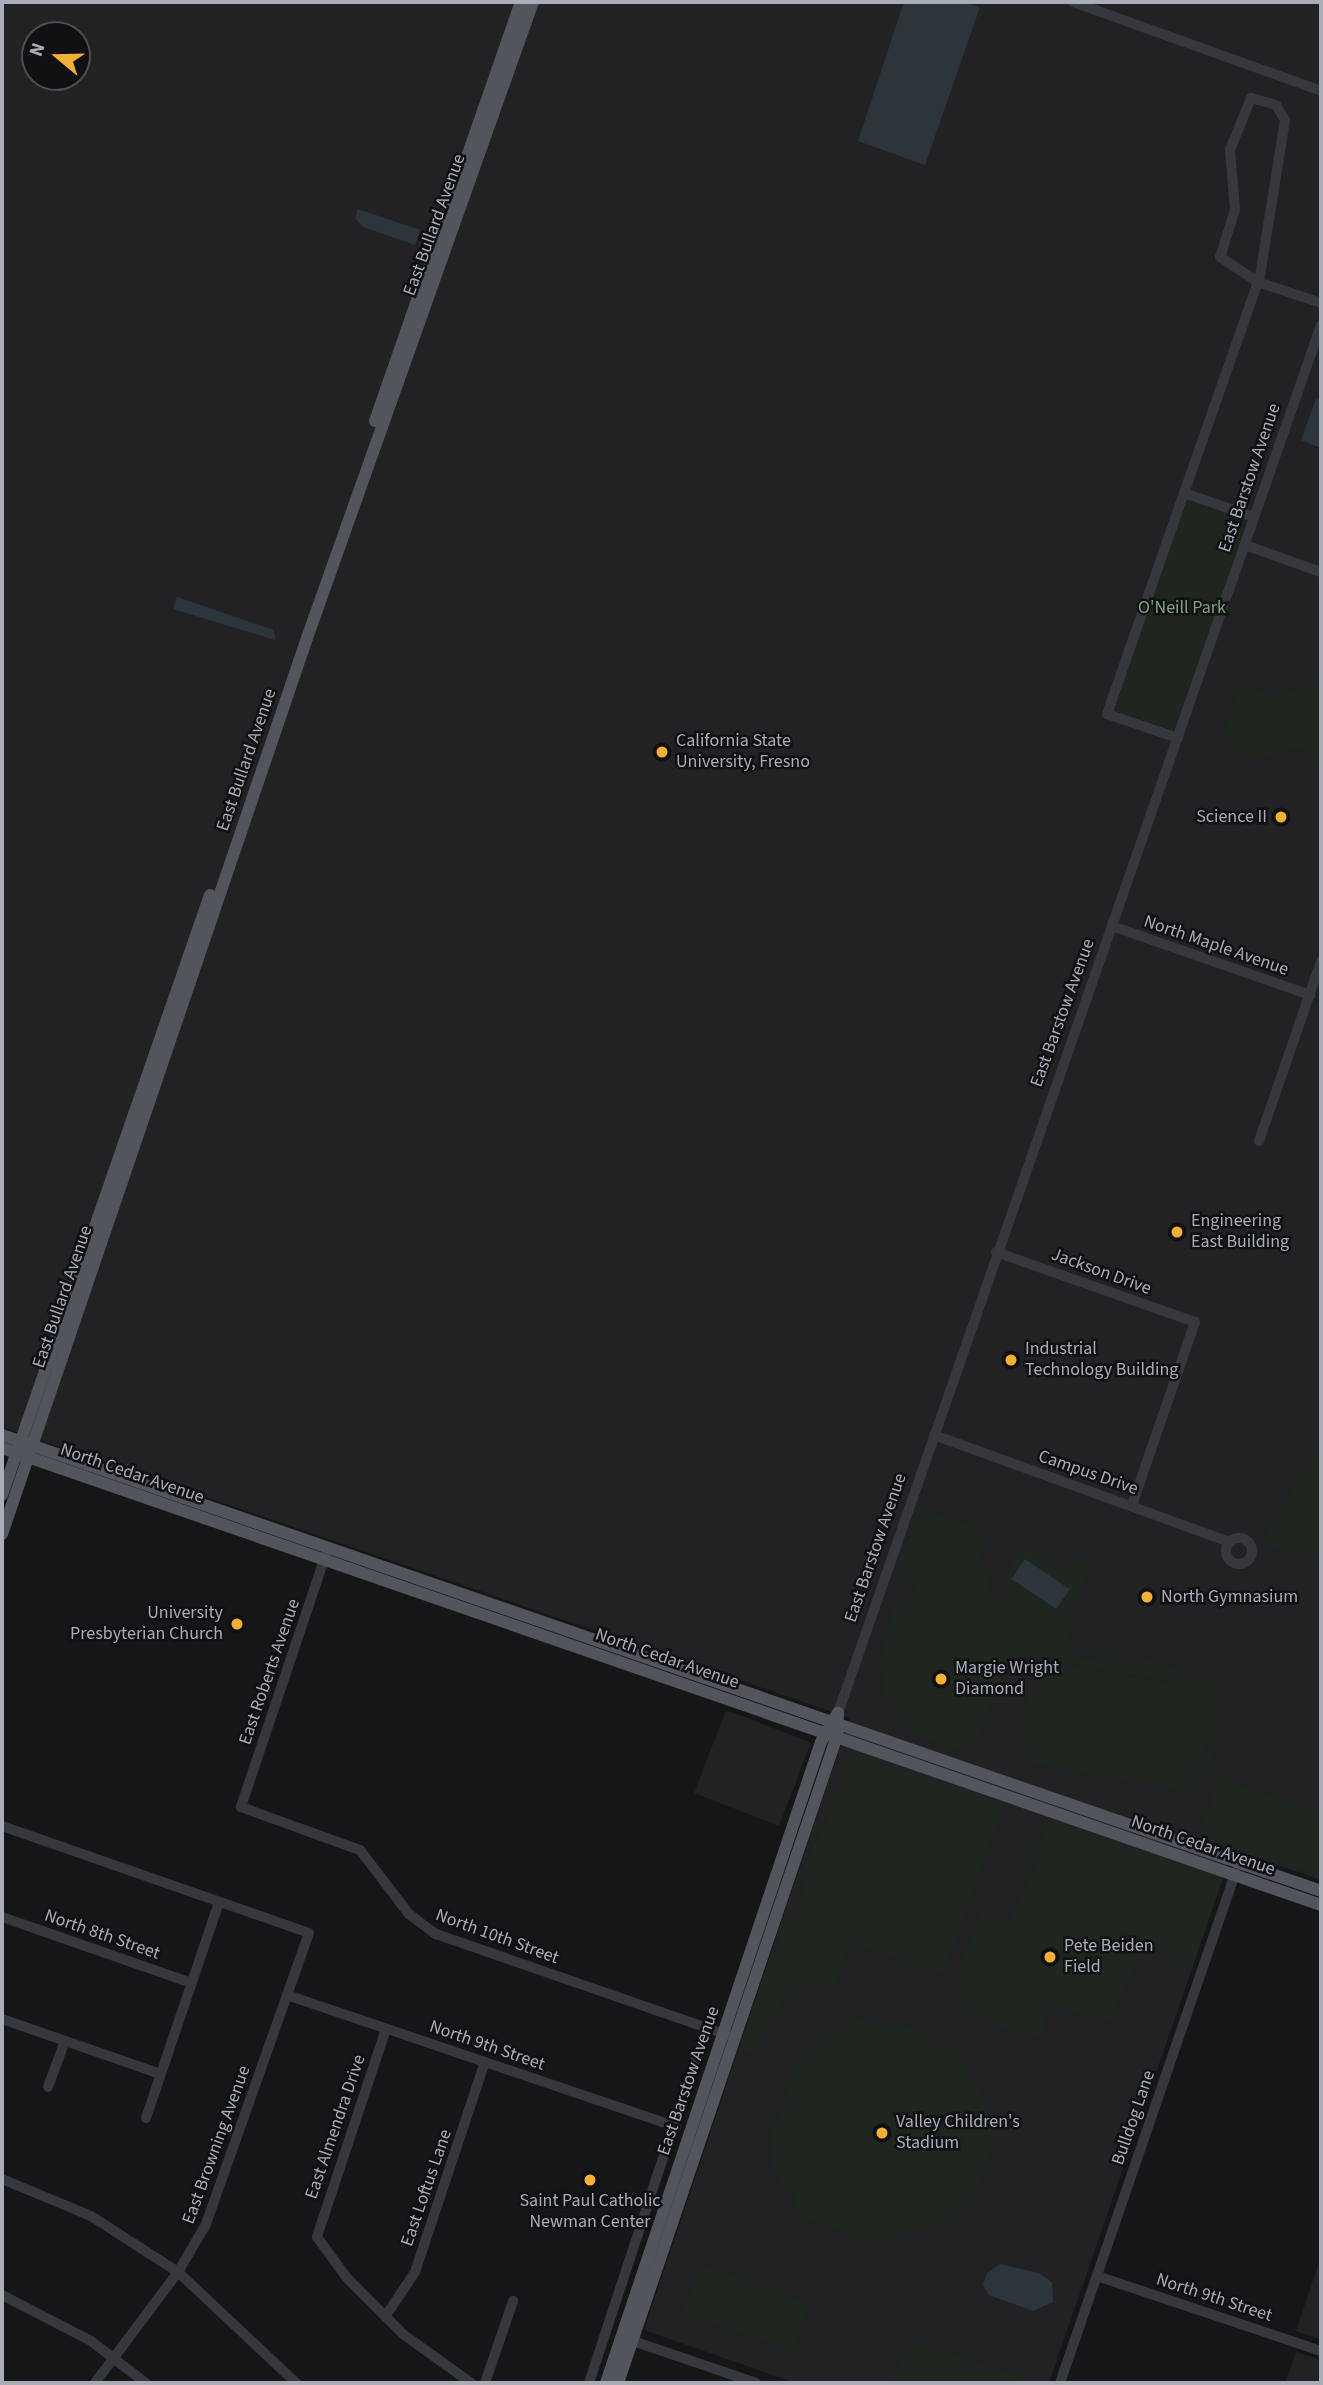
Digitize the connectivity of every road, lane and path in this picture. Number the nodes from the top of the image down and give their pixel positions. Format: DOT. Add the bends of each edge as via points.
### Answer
graph roads {
  1 [pos="521,2"];
  2 [pos="533,2"];
  3 [pos="1073,2"];
  4 [pos="1321,91"];
  5 [pos="1258,282"];
  6 [pos="1321,303"];
  7 [pos="1321,325"];
  8 [pos="1184,494"];
  9 [pos="1254,517"];
  10 [pos="1245,545"];
  11 [pos="1321,572"];
  12 [pos="1178,738"];
  13 [pos="1112,926"];
  14 [pos="1321,961"];
  15 [pos="1310,995"];
  16 [pos="1259,1141"];
  17 [pos="996,1252"];
  18 [pos="2,1434"];
  19 [pos="934,1435"];
  20 [pos="2,1448"];
  21 [pos="24,1449"];
  22 [pos="2,1496"];
  23 [pos="1132,1505"];
  24 [pos="2,1534"];
  25 [pos="1230,1542"];
  26 [pos="327,1553"];
  27 [pos="456,1605"];
  28 [pos="554,1625"];
  29 [pos="834,1725"];
  30 [pos="241,1807"];
  31 [pos="2,1826"];
  32 [pos="1239,1862"];
  33 [pos="1234,1875"];
  34 [pos="1321,1891"];
  35 [pos="219,1902"];
  36 [pos="1321,1905"];
  37 [pos="2,1917"];
  38 [pos="191,1983"];
  39 [pos="287,1995"];
  40 [pos="2,2019"];
  41 [pos="706,2028"];
  42 [pos="386,2029"];
  43 [pos="729,2036"];
  44 [pos="65,2041"];
  45 [pos="485,2062"];
  46 [pos="161,2074"];
  47 [pos="48,2087"];
  48 [pos="146,2118"];
  49 [pos="676,2127"];
  50 [pos="2,2179"];
  51 [pos="178,2272"];
  52 [pos="1097,2276"];
  53 [pos="2,2295"];
  54 [pos="513,2301"];
  55 [pos="385,2317"];
  56 [pos="627,2339"];
  57 [pos="1321,2351"];
  58 [pos="114,2358"];
  59 [pos="95,2383"];
  60 [pos="146,2383"];
  61 [pos="296,2383"];
  62 [pos="471,2383"];
  63 [pos="485,2383"];
  64 [pos="589,2383"];
  65 [pos="606,2383"];
  66 [pos="618,2383"];
  67 [pos="756,2383"];
  68 [pos="1060,2383"];
  1 -- 21 [label="main road, East Bullard Avenue"];
  2 -- 21 [label="main road, East Bullard Avenue"];
  3 -- 4 [label="street"];
  5 -- 5 [label="street" via="1285,120 1276,105 1263,100 1247,102 1232,143 1235,210 1219,252 1223,261"];
  5 -- 6 [label="street"];
  5 -- 8 [label="street"];
  7 -- 9 [label="street, East Barstow Avenue"];
  8 -- 9 [label="street"];
  8 -- 12 [label="street" via="1107,714"];
  9 -- 10 [label="street, East Barstow Avenue"];
  10 -- 11 [label="street"];
  10 -- 12 [label="street, East Barstow Avenue"];
  12 -- 13 [label="street, East Barstow Avenue"];
  13 -- 15 [label="street, North Maple Avenue"];
  13 -- 17 [label="street, East Barstow Avenue"];
  14 -- 15 [label="street"];
  15 -- 16 [label="street"];
  17 -- 19 [label="street, East Barstow Avenue"];
  17 -- 23 [label="street, Jackson Drive" via="1195,1322"];
  18 -- 21 [label="main road, North Cedar Avenue"];
  19 -- 23 [label="street, Campus Drive"];
  19 -- 29 [label="street, East Barstow Avenue"];
  20 -- 21 [label="main road, North Cedar Avenue"];
  21 -- 22 [label="main road, East Bullard Avenue"];
  21 -- 24 [label="main road, East Bullard Avenue"];
  21 -- 26 [label="main road, North Cedar Avenue"];
  23 -- 25 [label="street, Campus Drive"];
  26 -- 27 [label="main road, North Cedar Avenue"];
  26 -- 28 [label="main road, North Cedar Avenue"];
  26 -- 30 [label="street, East Roberts Avenue"];
  27 -- 28 [label="main road" via="466,1602"];
  27 -- 29 [label="main road, North Cedar Avenue"];
  28 -- 29 [label="main road, North Cedar Avenue"];
  29 -- 32 [label="main road, North Cedar Avenue"];
  29 -- 33 [label="main road, North Cedar Avenue"];
  29 -- 43 [label="main road, East Barstow Avenue"];
  30 -- 41 [label="street, North 10th Street" via="360,1850 409,1914 436,1934"];
  31 -- 35 [label="street"];
  32 -- 33 [label="street, Bulldog Lane"];
  32 -- 34 [label="main road, North Cedar Avenue"];
  33 -- 36 [label="main road, North Cedar Avenue"];
  33 -- 52 [label="street, Bulldog Lane"];
  35 -- 38 [label="street"];
  35 -- 39 [label="street, East Browning Avenue" via="309,1933"];
  37 -- 38 [label="street, North 8th Street"];
  38 -- 46 [label="street"];
  39 -- 42 [label="street, North 9th Street"];
  39 -- 51 [label="street, East Browning Avenue" via="216,2201"];
  40 -- 44 [label="street"];
  41 -- 43 [label="street, North 10th Street"];
  41 -- 49 [label="street"];
  42 -- 45 [label="street, North 9th Street"];
  42 -- 55 [label="street, East Almendra Drive" via="317,2237"];
  43 -- 56 [label="main road, East Barstow Avenue"];
  44 -- 46 [label="street"];
  44 -- 47 [label="street"];
  45 -- 49 [label="street, North 9th Street"];
  45 -- 55 [label="street, East Loftus Lane" via="415,2272"];
  46 -- 48 [label="street"];
  49 -- 64 [label="street"];
  50 -- 51 [label="street" via="91,2216"];
  51 -- 58 [label="street, East Browning Avenue"];
  51 -- 61 [label="street"];
  52 -- 57 [label="street, North 9th Street"];
  52 -- 68 [label="street, Bulldog Lane"];
  53 -- 58 [label="street" via="65,2325"];
  54 -- 63 [label="street"];
  55 -- 62 [label="street"];
  56 -- 65 [label="main road, East Barstow Avenue"];
  56 -- 66 [label="main road, East Barstow Avenue"];
  56 -- 67 [label="street"];
  58 -- 59 [label="street, East Browning Avenue"];
  58 -- 60 [label="street"];
}
